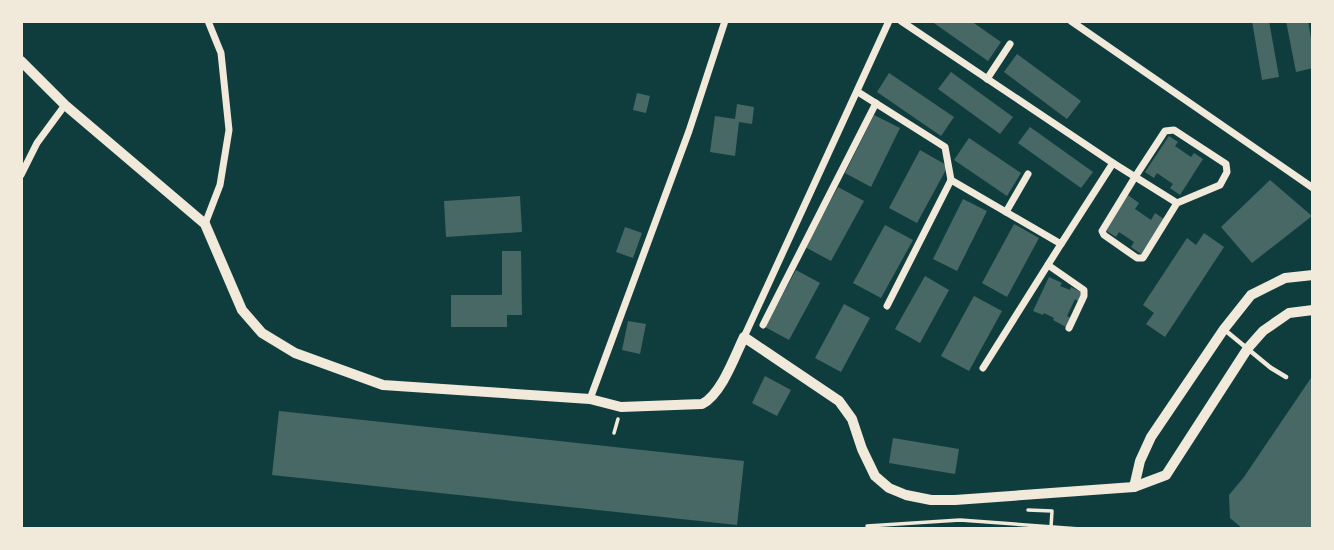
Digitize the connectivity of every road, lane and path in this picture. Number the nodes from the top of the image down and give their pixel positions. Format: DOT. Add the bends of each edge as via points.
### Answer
graph roads {
  1 [pos="208,21"];
  2 [pos="724,21"];
  3 [pos="889,21"];
  4 [pos="901,21"];
  5 [pos="1071,21"];
  6 [pos="1010,44"];
  7 [pos="21,61"];
  8 [pos="987,79"];
  9 [pos="858,92"];
  10 [pos="876,103"];
  11 [pos="65,105"];
  12 [pos="1113,163"];
  13 [pos="1028,174"];
  14 [pos="21,175"];
  15 [pos="1135,177"];
  16 [pos="951,180"];
  17 [pos="1313,188"];
  18 [pos="1177,203"];
  19 [pos="1006,212"];
  20 [pos="205,224"];
  21 [pos="1061,244"];
  22 [pos="1048,265"];
  23 [pos="1313,275"];
  24 [pos="887,306"];
  25 [pos="1313,310"];
  26 [pos="763,324"];
  27 [pos="1069,328"];
  28 [pos="1224,329"];
  29 [pos="744,337"];
  30 [pos="1248,348"];
  31 [pos="983,368"];
  32 [pos="1286,377"];
  33 [pos="590,399"];
  34 [pos="1134,486"];
  35 [pos="1020,509"];
  36 [pos="867,526"];
  37 [pos="1051,527"];
  38 [pos="1080,529"];
  1 -- 20 [label="street" via="221,53 229,130 220,185"];
  2 -- 33 [label="street" via="689,131"];
  3 -- 9 [label="street"];
  4 -- 8 [label="street"];
  5 -- 17 [label="street"];
  6 -- 8 [label="street"];
  7 -- 11 [label="street"];
  8 -- 12 [label="street"];
  9 -- 10 [label="street"];
  9 -- 29 [label="street"];
  10 -- 16 [label="street" via="945,147"];
  10 -- 26 [label="street"];
  11 -- 14 [label="street"];
  11 -- 20 [label="street"];
  12 -- 15 [label="street"];
  12 -- 21 [label="street"];
  13 -- 19 [label="street"];
  15 -- 18 [label="street"];
  15 -- 18 [label="street" via="1102,231 1137,258 1143,258"];
  15 -- 18 [label="street" via="1170,129 1226,164 1220,186"];
  16 -- 19 [label="street"];
  16 -- 24 [label="street"];
  19 -- 21 [label="street"];
  20 -- 33 [label="street" via="242,310 262,333 295,352 383,385"];
  21 -- 22 [label="street"];
  22 -- 27 [label="street" via="1084,289"];
  22 -- 31 [label="street"];
  23 -- 28 [label="street" via="1285,278 1251,295"];
  25 -- 30 [label="street" via="1289,313 1262,331"];
  28 -- 30 [label="lane"];
  28 -- 34 [label="street" via="1151,437"];
  29 -- 33 [label="street" via="714,395 702,404 621,407"];
  29 -- 34 [label="street" via="839,401 852,419 875,476 906,495 955,500"];
  30 -- 32 [label="lane"];
  30 -- 34 [label="street" via="1166,475"];
  35 -- 37 [label="path" via="1052,512"];
  36 -- 37 [label="path" via="960,520"];
  37 -- 38 [label="path"];
}
